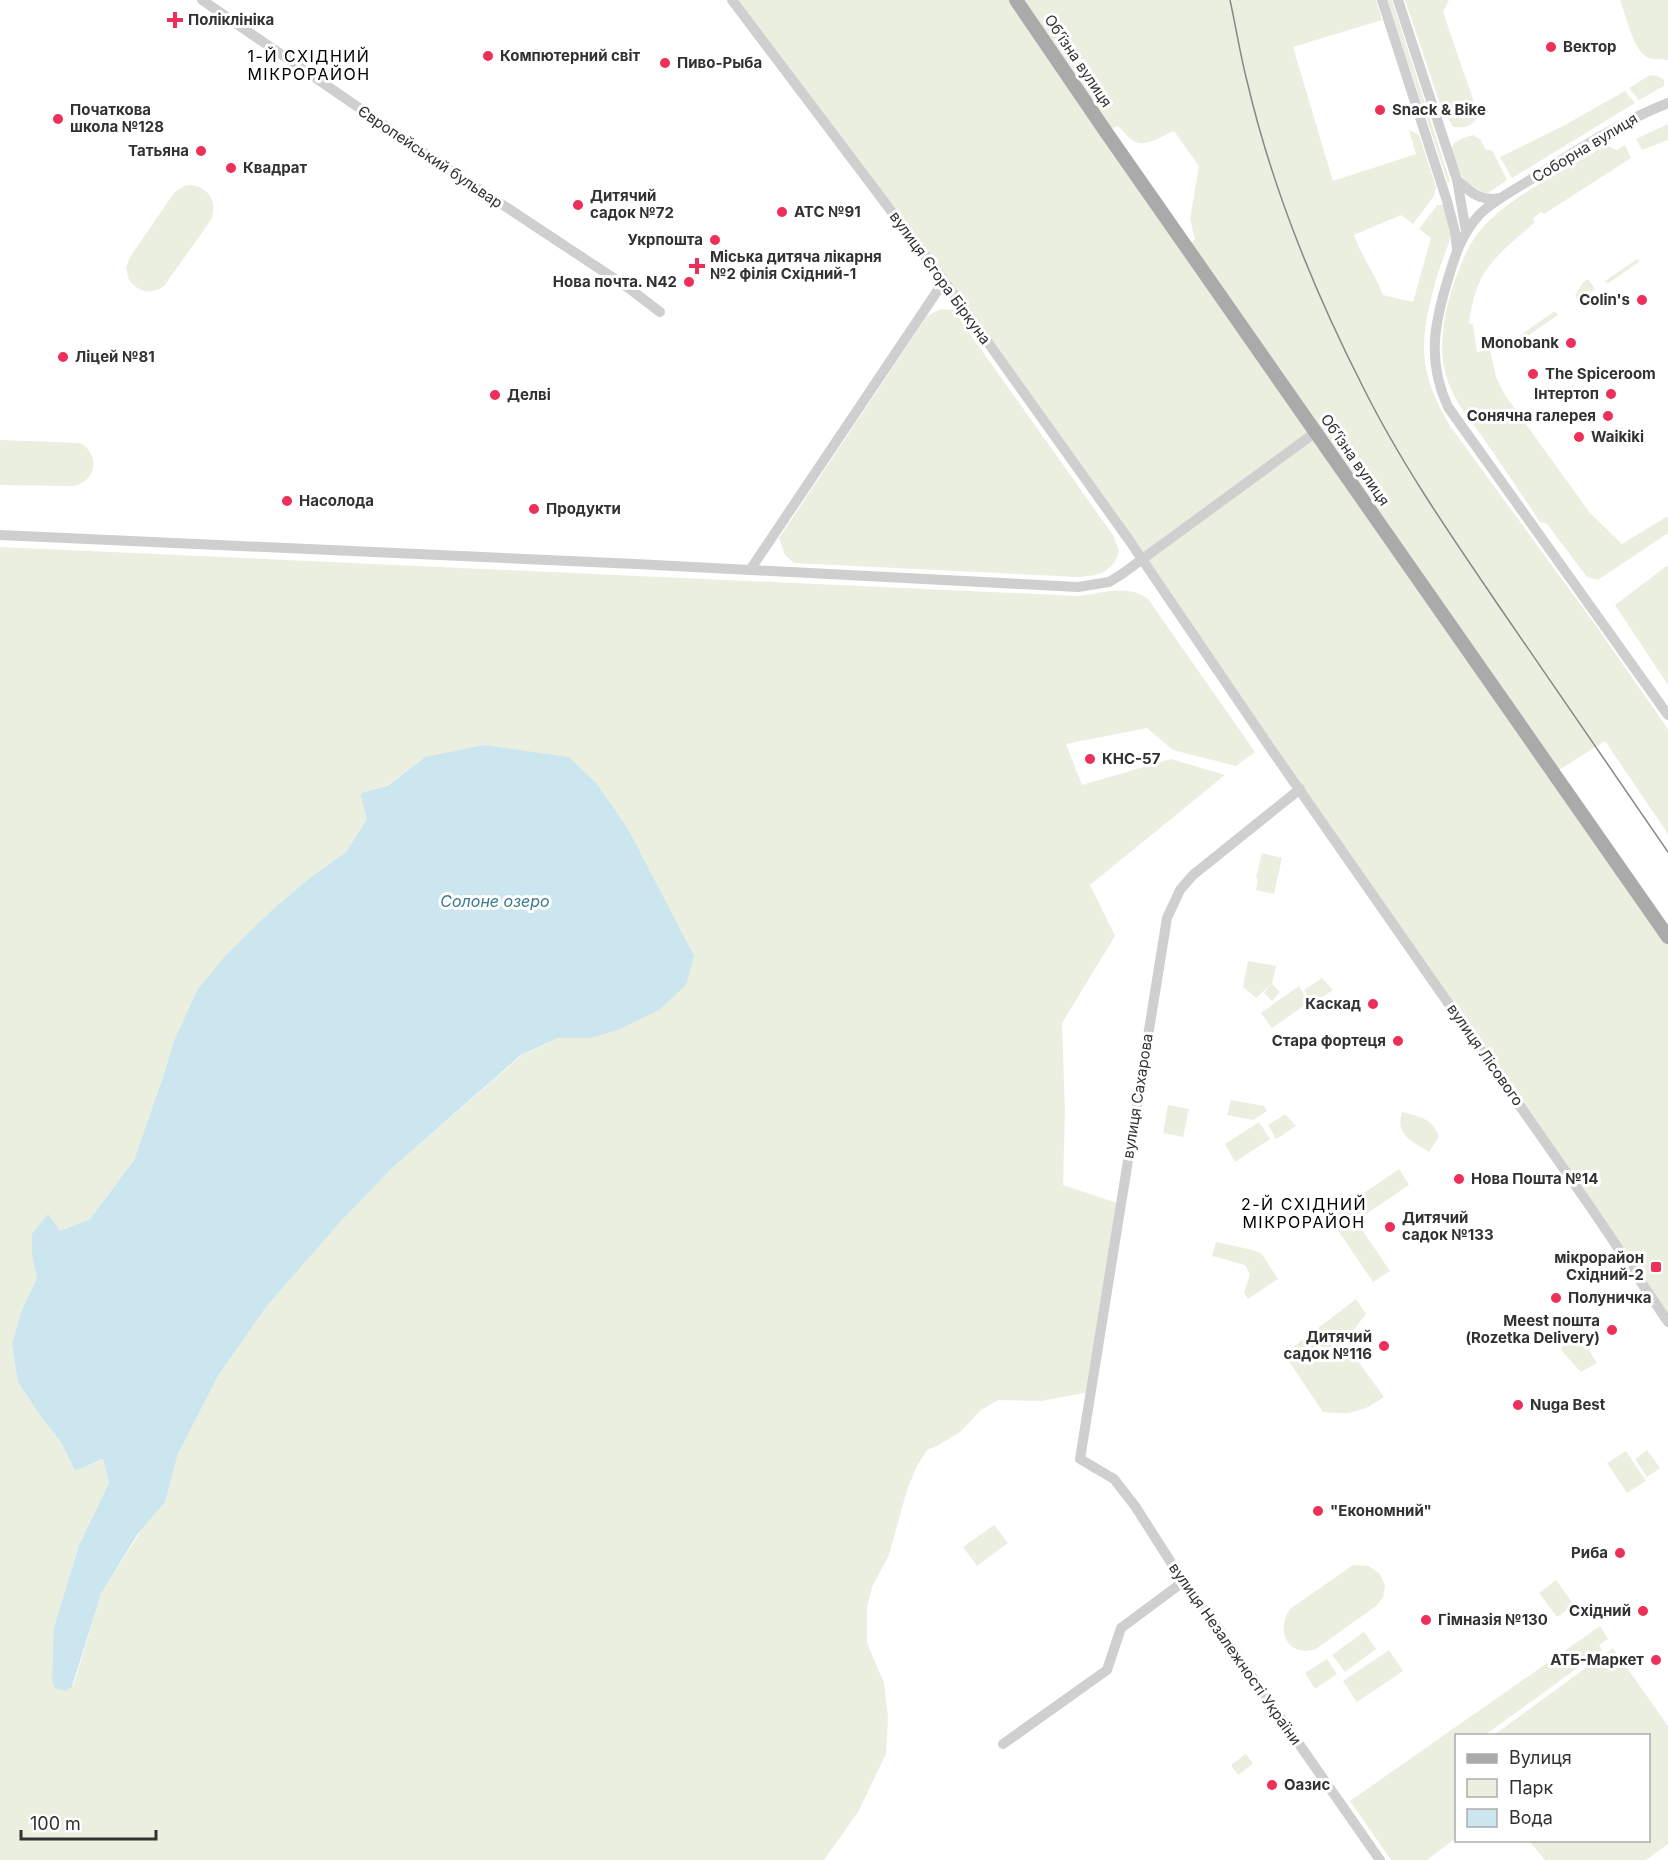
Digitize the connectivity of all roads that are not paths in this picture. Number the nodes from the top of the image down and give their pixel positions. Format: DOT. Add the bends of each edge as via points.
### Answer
graph roads {
  1 [pos="202,0"];
  2 [pos="732,0"];
  3 [pos="1016,0"];
  4 [pos="1382,0"];
  5 [pos="1398,0"];
  6 [pos="1668,103"];
  7 [pos="1457,180"];
  8 [pos="1504,197"];
  9 [pos="1466,231"];
  10 [pos="1457,251"];
  11 [pos="944,281"];
  12 [pos="660,312"];
  13 [pos="1316,432"];
  14 [pos="0,535"];
  15 [pos="1143,560"];
  16 [pos="750,570"];
  17 [pos="1668,715"];
  18 [pos="1300,789"];
  19 [pos="1668,937"];
  20 [pos="1668,1322"];
  21 [pos="1080,1459"];
  22 [pos="1184,1582"];
  23 [pos="1003,1744"];
  24 [pos="1380,1860"];
  1 -- 12 [label="street, Європейський бульвар"];
  2 -- 11 [label="street, вулиця Єгора Біркуна"];
  3 -- 13 [label="main road, Обʼїзна вулиця"];
  4 -- 10 [label="street" via="1447,201"];
  5 -- 7 [label="street"];
  6 -- 8 [label="street, Соборна вулиця" via="1568,156"];
  7 -- 8 [label="street" via="1478,198"];
  7 -- 9 [label="street"];
  8 -- 9 [label="street, Соборна вулиця"];
  9 -- 10 [label="street"];
  10 -- 17 [label="street" via="1437,314 1434,342 1442,394"];
  11 -- 15 [label="street, вулиця Єгора Біркуна"];
  11 -- 16 [label="street"];
  13 -- 15 [label="street"];
  13 -- 19 [label="main road, Обʼїзна вулиця"];
  14 -- 16 [label="street"];
  15 -- 16 [label="street" via="1109,582 1078,587"];
  15 -- 18 [label="street, вулиця Єгора Біркуна"];
  18 -- 20 [label="street, вулиця Лісового"];
  18 -- 21 [label="street, вулиця Сахарова" via="1192,875 1167,918"];
  21 -- 22 [label="street, вулиця Незалежності України" via="1113,1479"];
  22 -- 23 [label="street" via="1121,1628 1107,1670"];
  22 -- 24 [label="street, вулиця Незалежності України"];
}
